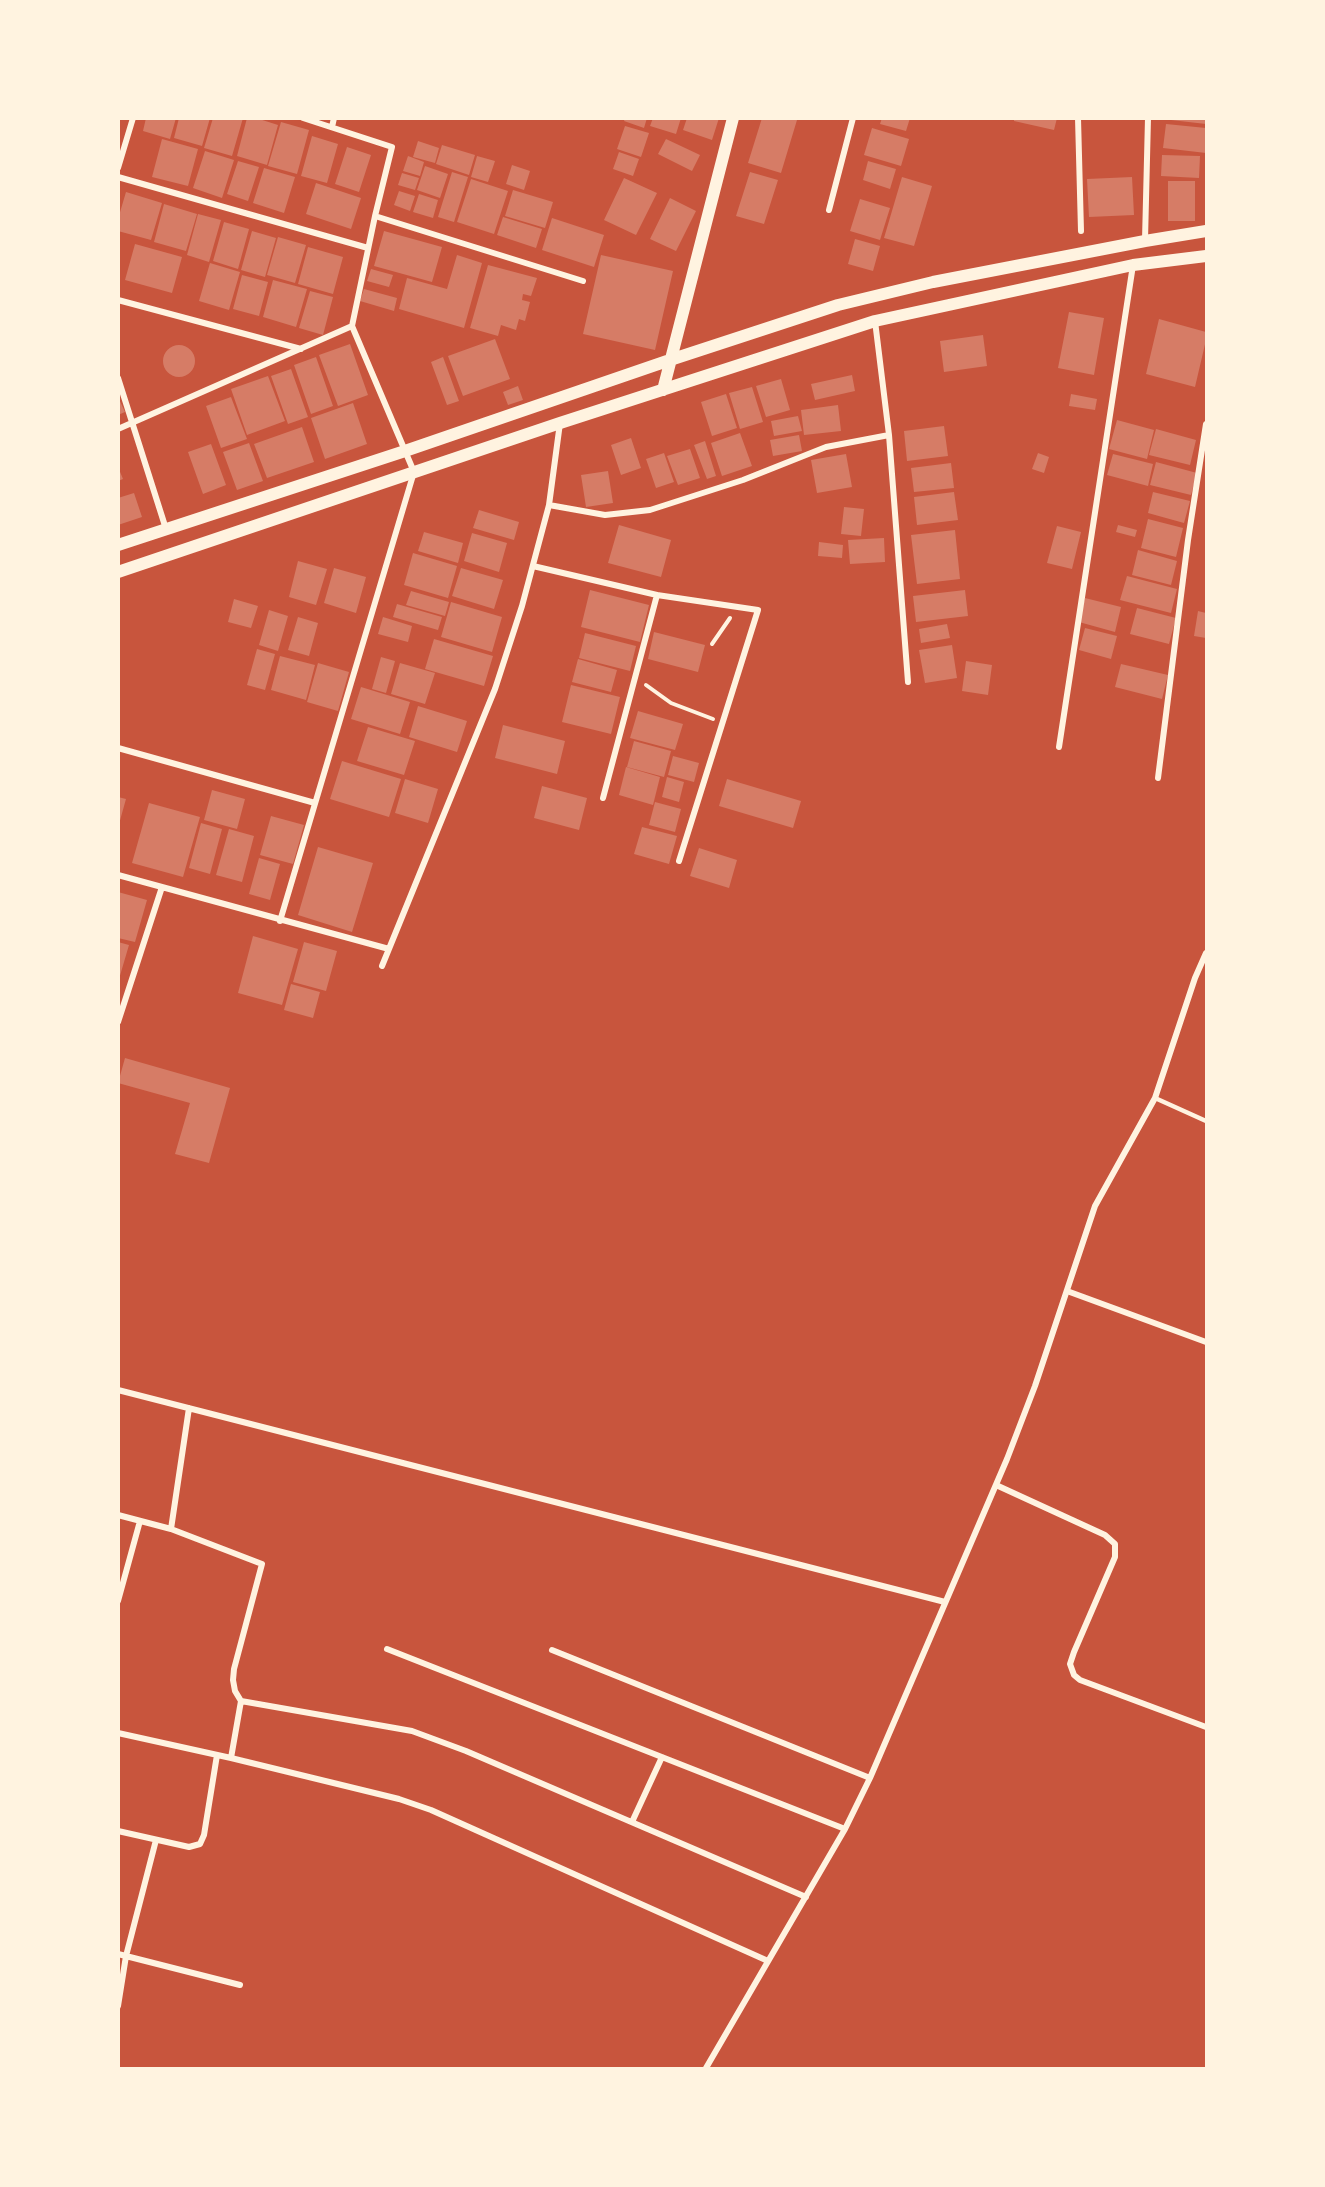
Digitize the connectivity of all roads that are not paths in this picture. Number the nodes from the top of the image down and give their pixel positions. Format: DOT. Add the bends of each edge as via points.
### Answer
graph roads {
  1 [pos="133,118"];
  2 [pos="303,118"];
  3 [pos="334,118"];
  4 [pos="733,118"];
  5 [pos="853,118"];
  6 [pos="1078,118"];
  7 [pos="1148,118"];
  8 [pos="332,127"];
  9 [pos="118,168"];
  10 [pos="118,177"];
  11 [pos="829,210"];
  12 [pos="375,216"];
  13 [pos="1081,231"];
  14 [pos="1206,231"];
  15 [pos="1145,241"];
  16 [pos="368,248"];
  17 [pos="1206,256"];
  18 [pos="1133,265"];
  19 [pos="583,281"];
  20 [pos="118,300"];
  21 [pos="875,321"];
  22 [pos="352,326"];
  23 [pos="301,349"];
  24 [pos="669,360"];
  25 [pos="118,378"];
  26 [pos="663,390"];
  27 [pos="134,422"];
  28 [pos="560,423"];
  29 [pos="1206,424"];
  30 [pos="118,429"];
  31 [pos="889,435"];
  32 [pos="405,451"];
  33 [pos="414,472"];
  34 [pos="549,505"];
  35 [pos="166,529"];
  36 [pos="118,545"];
  37 [pos="533,566"];
  38 [pos="118,572"];
  39 [pos="657,595"];
  40 [pos="908,682"];
  41 [pos="1059,747"];
  42 [pos="118,748"];
  43 [pos="1158,778"];
  44 [pos="603,798"];
  45 [pos="315,803"];
  46 [pos="679,861"];
  47 [pos="118,875"];
  48 [pos="162,887"];
  49 [pos="280,921"];
  50 [pos="389,949"];
  51 [pos="1206,953"];
  52 [pos="382,966"];
  53 [pos="120,1014"];
  54 [pos="118,1022"];
  55 [pos="1155,1098"];
  56 [pos="1206,1121"];
  57 [pos="1067,1291"];
  58 [pos="1206,1342"];
  59 [pos="118,1390"];
  60 [pos="189,1408"];
  61 [pos="996,1485"];
  62 [pos="118,1515"];
  63 [pos="140,1521"];
  64 [pos="171,1529"];
  65 [pos="118,1601"];
  66 [pos="945,1602"];
  67 [pos="387,1649"];
  68 [pos="552,1650"];
  69 [pos="241,1701"];
  70 [pos="1206,1727"];
  71 [pos="118,1733"];
  72 [pos="217,1755"];
  73 [pos="662,1757"];
  74 [pos="231,1758"];
  75 [pos="870,1778"];
  76 [pos="632,1822"];
  77 [pos="845,1829"];
  78 [pos="118,1831"];
  79 [pos="156,1839"];
  80 [pos="806,1898"];
  81 [pos="122,1955"];
  82 [pos="768,1961"];
  83 [pos="240,1985"];
  84 [pos="118,2006"];
  85 [pos="706,2068"];
  1 -- 9 [label="street"];
  2 -- 8 [label="street"];
  3 -- 8 [label="street"];
  4 -- 24 [label="main road"];
  5 -- 11 [label="street"];
  6 -- 13 [label="street"];
  7 -- 15 [label="street"];
  8 -- 12 [label="street" via="392,147"];
  10 -- 16 [label="street"];
  12 -- 16 [label="street"];
  12 -- 19 [label="street"];
  14 -- 15 [label="main road"];
  15 -- 24 [label="main road" via="933,282 838,305"];
  16 -- 22 [label="street"];
  17 -- 18 [label="main road"];
  18 -- 21 [label="main road"];
  18 -- 41 [label="street"];
  20 -- 23 [label="street"];
  21 -- 26 [label="main road"];
  21 -- 31 [label="street"];
  22 -- 23 [label="street"];
  22 -- 32 [label="street"];
  23 -- 27 [label="street"];
  24 -- 26 [label="main road"];
  24 -- 32 [label="main road"];
  25 -- 27 [label="street"];
  26 -- 28 [label="main road"];
  27 -- 30 [label="street"];
  27 -- 35 [label="street"];
  28 -- 33 [label="main road"];
  28 -- 34 [label="street"];
  29 -- 43 [label="street"];
  31 -- 34 [label="street" via="826,447 743,480 650,510 605,515"];
  31 -- 40 [label="street"];
  32 -- 33 [label="street"];
  32 -- 35 [label="main road"];
  33 -- 38 [label="main road"];
  33 -- 45 [label="street"];
  34 -- 37 [label="street"];
  35 -- 36 [label="main road"];
  37 -- 39 [label="street"];
  37 -- 50 [label="street" via="495,689"];
  39 -- 44 [label="street"];
  39 -- 46 [label="street" via="758,610"];
  42 -- 45 [label="street"];
  45 -- 49 [label="street"];
  47 -- 48 [label="street"];
  48 -- 49 [label="street"];
  48 -- 53 [label="street"];
  49 -- 50 [label="street"];
  50 -- 52 [label="street"];
  51 -- 55 [label="street"];
  53 -- 54 [label="street"];
  55 -- 56 [label="lane"];
  55 -- 57 [label="street" via="1095,1206"];
  57 -- 58 [label="street"];
  57 -- 61 [label="street"];
  59 -- 60 [label="street"];
  60 -- 64 [label="street"];
  60 -- 66 [label="street"];
  61 -- 66 [label="street"];
  61 -- 70 [label="street" via="1105,1535 1116,1544 1115,1557 1070,1664 1074,1675"];
  62 -- 63 [label="street"];
  63 -- 64 [label="street"];
  63 -- 65 [label="street"];
  64 -- 69 [label="street" via="262,1564 234,1669 235,1691"];
  66 -- 75 [label="street"];
  67 -- 73 [label="street"];
  68 -- 75 [label="street"];
  69 -- 74 [label="street"];
  69 -- 76 [label="street" via="412,1731"];
  71 -- 72 [label="street"];
  72 -- 74 [label="street"];
  72 -- 79 [label="street" via="200,1844 189,1847"];
  73 -- 76 [label="street"];
  73 -- 77 [label="street"];
  74 -- 82 [label="street" via="431,1810"];
  75 -- 77 [label="street"];
  76 -- 80 [label="street"];
  77 -- 80 [label="street"];
  78 -- 79 [label="street"];
  79 -- 81 [label="street"];
  80 -- 82 [label="street"];
  81 -- 83 [label="street"];
  81 -- 84 [label="street"];
  82 -- 85 [label="street"];
}
